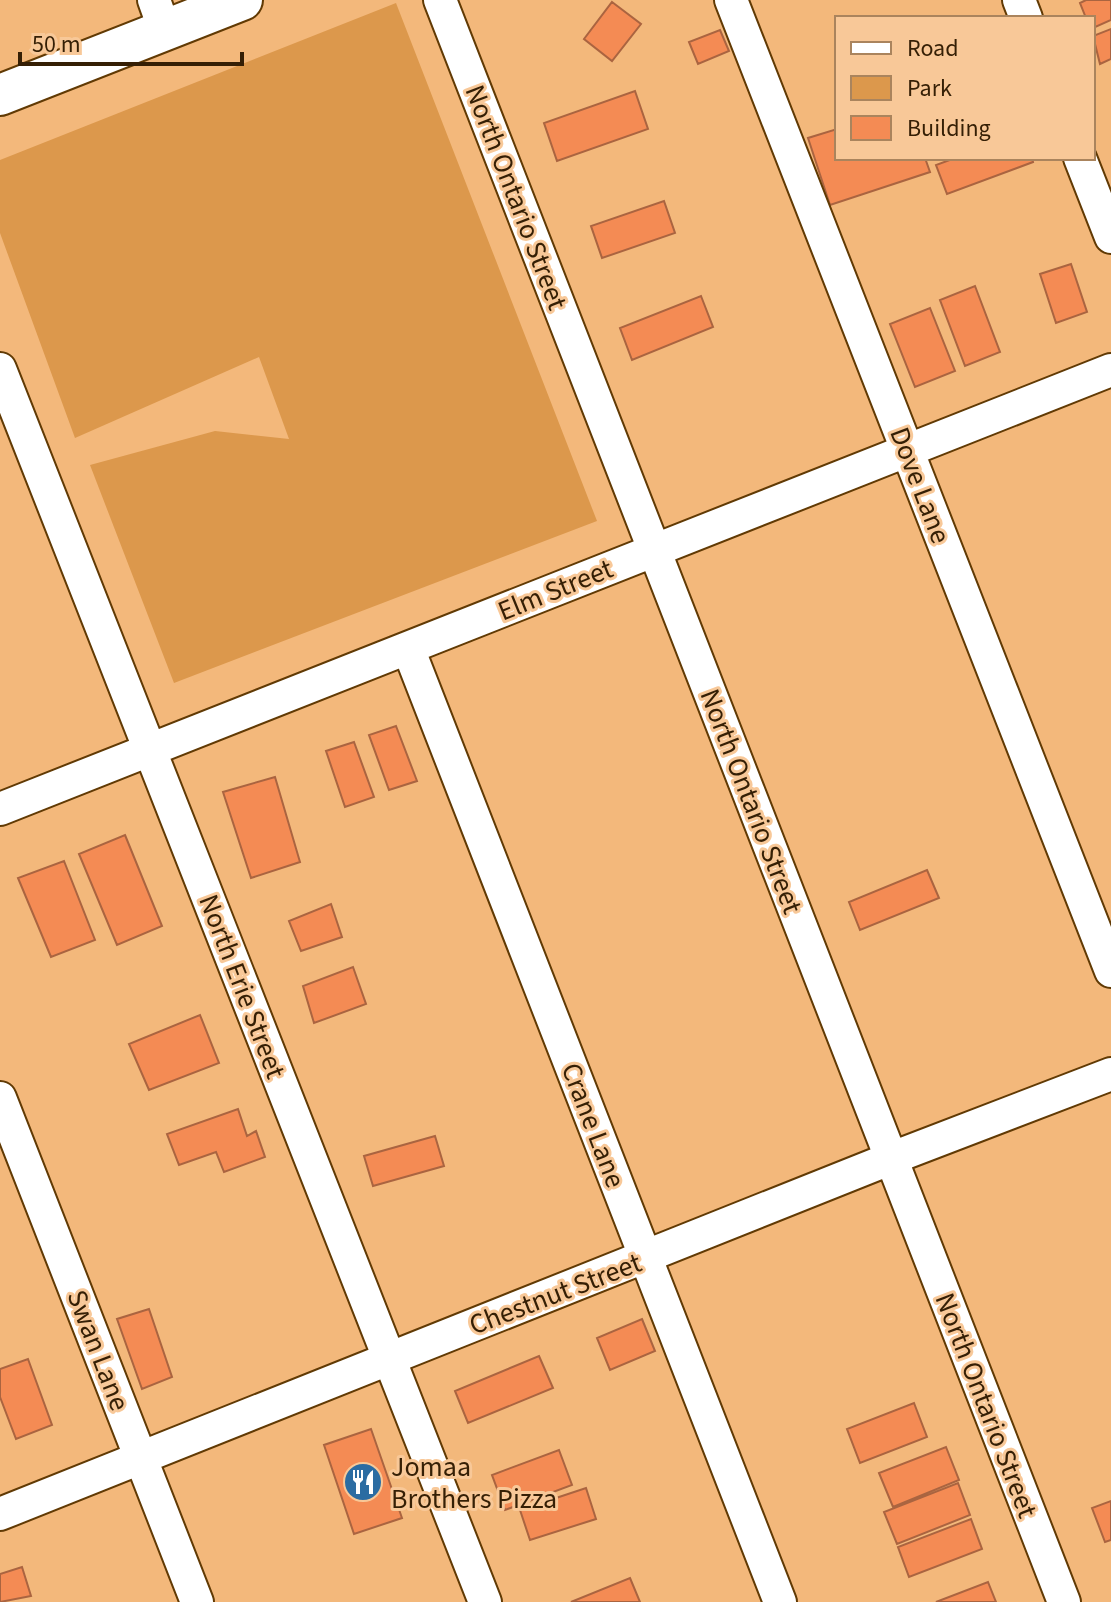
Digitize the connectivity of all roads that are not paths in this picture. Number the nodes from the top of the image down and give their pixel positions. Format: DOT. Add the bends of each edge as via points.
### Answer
graph roads {
  1 [pos="242,0"];
  2 [pos="440,0"];
  3 [pos="731,0"];
  4 [pos="160,15"];
  5 [pos="0,95"];
  6 [pos="1081,160"];
  7 [pos="1111,237"];
  8 [pos="0,369"];
  9 [pos="1111,370"];
  10 [pos="907,451"];
  11 [pos="655,550"];
  12 [pos="408,648"];
  13 [pos="150,749"];
  14 [pos="0,809"];
  15 [pos="1111,971"];
  16 [pos="1111,1074"];
  17 [pos="0,1098"];
  18 [pos="9,1149"];
  19 [pos="892,1158"];
  20 [pos="646,1258"];
  21 [pos="388,1357"];
  22 [pos="141,1459"];
  23 [pos="0,1514"];
  24 [pos="197,1602"];
  25 [pos="485,1602"];
  26 [pos="780,1602"];
  27 [pos="1064,1602"];
  1 -- 4 [label="main road"];
  2 -- 11 [label="street, North Ontario Street"];
  3 -- 10 [label="street, Dove Lane"];
  4 -- 5 [label="main road"];
  6 -- 7 [label="street"];
  8 -- 13 [label="street, North Erie Street"];
  9 -- 10 [label="street, Elm Street"];
  10 -- 11 [label="street, Elm Street"];
  10 -- 15 [label="street, Dove Lane"];
  11 -- 12 [label="street, Elm Street"];
  11 -- 19 [label="street, North Ontario Street"];
  12 -- 13 [label="street, Elm Street"];
  12 -- 20 [label="street, Crane Lane"];
  13 -- 14 [label="street, Elm Street"];
  13 -- 21 [label="street, North Erie Street"];
  16 -- 19 [label="street, Chestnut Street"];
  17 -- 18 [label="street, Swan Lane"];
  18 -- 22 [label="street, Swan Lane"];
  19 -- 20 [label="street, Chestnut Street"];
  19 -- 27 [label="street, North Ontario Street"];
  20 -- 21 [label="street, Chestnut Street"];
  20 -- 26 [label="street, Crane Lane"];
  21 -- 22 [label="street, Chestnut Street"];
  21 -- 25 [label="street, North Erie Street"];
  22 -- 23 [label="street, Chestnut Street"];
  22 -- 24 [label="street, Swan Lane"];
}
